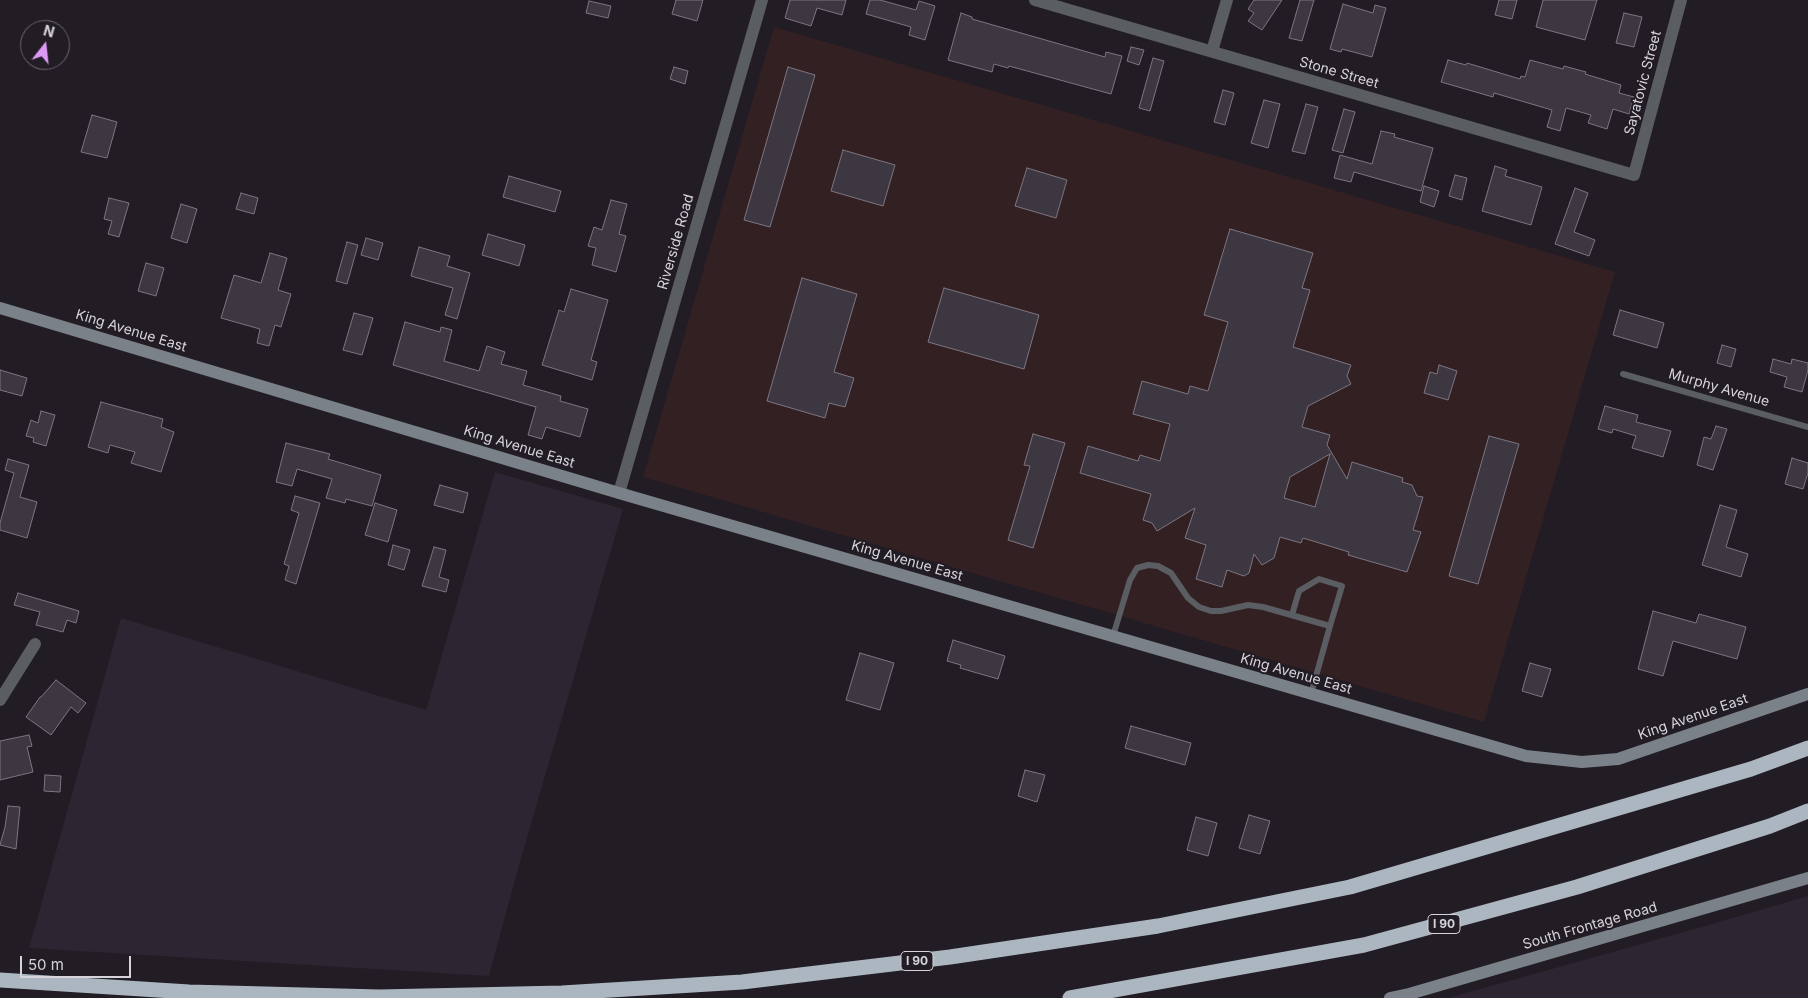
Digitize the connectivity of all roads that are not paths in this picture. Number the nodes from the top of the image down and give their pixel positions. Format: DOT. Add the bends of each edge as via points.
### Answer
graph roads {
  1 [pos="762,0"];
  2 [pos="1035,0"];
  3 [pos="1227,0"];
  4 [pos="1681,0"];
  5 [pos="1212,51"];
  6 [pos="1634,175"];
  7 [pos="0,308"];
  8 [pos="1623,374"];
  9 [pos="1808,427"];
  10 [pos="619,493"];
  11 [pos="1292,615"];
  12 [pos="1330,626"];
  13 [pos="1113,636"];
  14 [pos="35,644"];
  15 [pos="1311,694"];
  16 [pos="1808,694"];
  17 [pos="0,700"];
  18 [pos="1808,748"];
  19 [pos="1808,811"];
  20 [pos="1803,880"];
  21 [pos="0,980"];
  22 [pos="1070,998"];
  23 [pos="1390,998"];
  1 -- 10 [label="street, Riverside Road"];
  2 -- 5 [label="street, Stone Street"];
  3 -- 5 [label="street"];
  4 -- 6 [label="street, Sayatovic Street"];
  5 -- 6 [label="street, Stone Street"];
  7 -- 10 [label="main road, King Avenue East"];
  8 -- 9 [label="lane, Murphy Avenue"];
  10 -- 13 [label="main road, King Avenue East"];
  11 -- 12 [label="lane"];
  11 -- 12 [label="lane" via="1299,590 1319,580 1342,586"];
  11 -- 13 [label="lane" via="1248,605 1220,611 1199,608 1171,573 1148,565 1137,568 1130,580"];
  12 -- 15 [label="lane"];
  13 -- 15 [label="main road, King Avenue East"];
  14 -- 17 [label="street"];
  15 -- 16 [label="main road, King Avenue East" via="1526,756 1582,762 1618,759"];
  18 -- 21 [label="highway, I 90" via="1751,769 1350,887 1158,926 950,957 742,982 534,994 379,997 217,993"];
  19 -- 22 [label="highway, I 90" via="1577,887 1364,946"];
  20 -- 23 [label="main road, South Frontage Road"];
}
